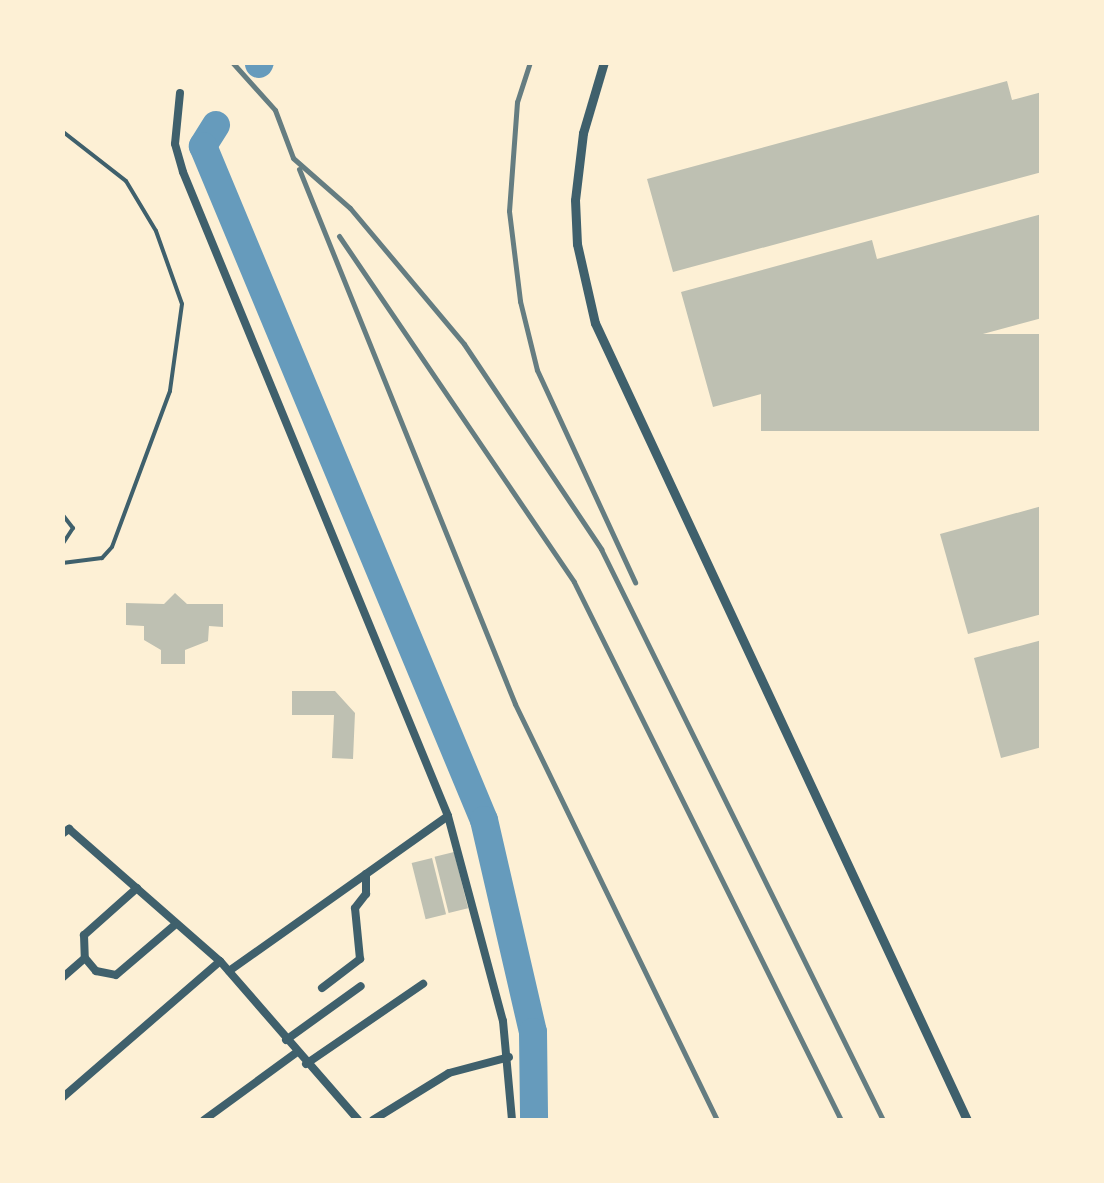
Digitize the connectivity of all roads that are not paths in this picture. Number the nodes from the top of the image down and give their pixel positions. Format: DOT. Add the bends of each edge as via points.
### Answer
graph roads {
  1 [pos="604,62"];
  2 [pos="180,93"];
  3 [pos="62,132"];
  4 [pos="62,514"];
  5 [pos="62,545"];
  6 [pos="62,563"];
  7 [pos="448,816"];
  8 [pos="62,821"];
  9 [pos="66,832"];
  10 [pos="366,874"];
  11 [pos="137,888"];
  12 [pos="176,924"];
  13 [pos="85,958"];
  14 [pos="220,961"];
  15 [pos="230,971"];
  16 [pos="62,978"];
  17 [pos="423,984"];
  18 [pos="361,986"];
  19 [pos="322,988"];
  20 [pos="286,1040"];
  21 [pos="296,1054"];
  22 [pos="509,1057"];
  23 [pos="306,1064"];
  24 [pos="62,1098"];
  25 [pos="204,1120"];
  26 [pos="358,1120"];
  27 [pos="373,1120"];
  28 [pos="512,1120"];
  29 [pos="967,1120"];
  1 -- 29 [label="street" via="583,134 575,200 577,244 595,323"];
  2 -- 7 [label="street" via="176,144 183,172"];
  3 -- 6 [label="lane" via="126,181 156,231 182,304 166,402 112,546 102,558"];
  4 -- 5 [label="lane" via="73,528"];
  7 -- 10 [label="street"];
  7 -- 22 [label="street"];
  8 -- 9 [label="street"];
  9 -- 11 [label="street"];
  10 -- 15 [label="street"];
  10 -- 19 [label="street" via="366,894 355,908 360,958"];
  11 -- 12 [label="street"];
  11 -- 13 [label="street" via="84,935"];
  12 -- 13 [label="street" via="116,975 96,970"];
  12 -- 14 [label="street"];
  13 -- 16 [label="street"];
  14 -- 15 [label="street"];
  14 -- 24 [label="street"];
  15 -- 20 [label="street"];
  17 -- 23 [label="street"];
  18 -- 20 [label="street"];
  20 -- 21 [label="street"];
  21 -- 23 [label="street"];
  21 -- 25 [label="street"];
  22 -- 27 [label="street" via="449,1072"];
  22 -- 28 [label="street"];
  23 -- 26 [label="street"];
}
